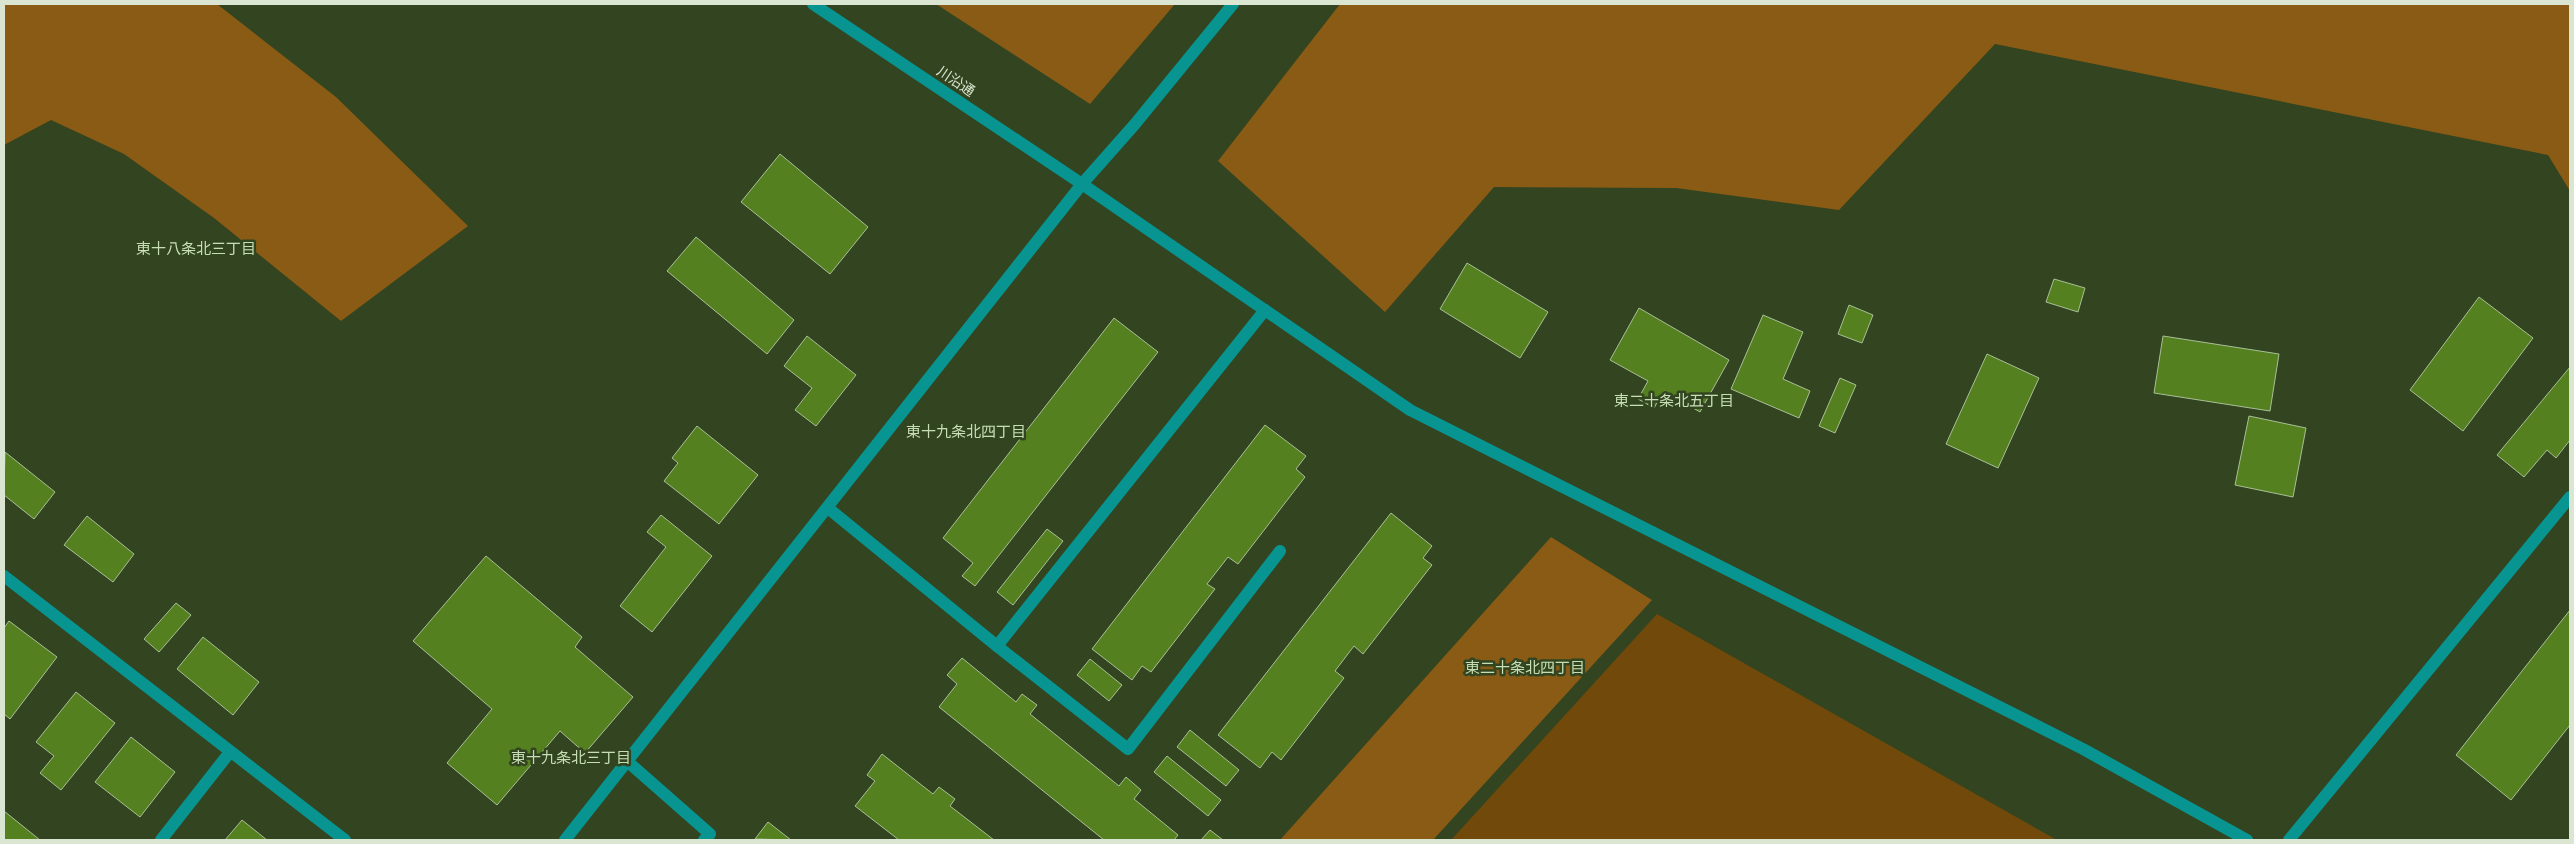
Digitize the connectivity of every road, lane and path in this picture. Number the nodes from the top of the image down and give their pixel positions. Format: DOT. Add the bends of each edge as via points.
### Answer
graph roads {
  1 [pos="813,4"];
  2 [pos="1232,4"];
  3 [pos="1082,184"];
  4 [pos="1265,310"];
  5 [pos="2570,497"];
  6 [pos="828,508"];
  7 [pos="1280,551"];
  8 [pos="4,576"];
  9 [pos="997,646"];
  10 [pos="230,752"];
  11 [pos="627,761"];
  12 [pos="161,840"];
  13 [pos="345,840"];
  14 [pos="565,840"];
  15 [pos="704,840"];
  16 [pos="2247,840"];
  17 [pos="2289,840"];
  1 -- 3 [label="street, 川沿通"];
  2 -- 3 [label="street"];
  3 -- 4 [label="street, 川沿通"];
  3 -- 6 [label="street"];
  4 -- 9 [label="street"];
  4 -- 16 [label="street, 川沿通" via="1410,410 2084,749"];
  5 -- 17 [label="street"];
  6 -- 9 [label="street"];
  6 -- 11 [label="street"];
  7 -- 9 [label="street" via="1128,749"];
  8 -- 10 [label="street"];
  10 -- 12 [label="street"];
  10 -- 13 [label="street"];
  11 -- 14 [label="street"];
  11 -- 15 [label="street" via="710,834"];
}
